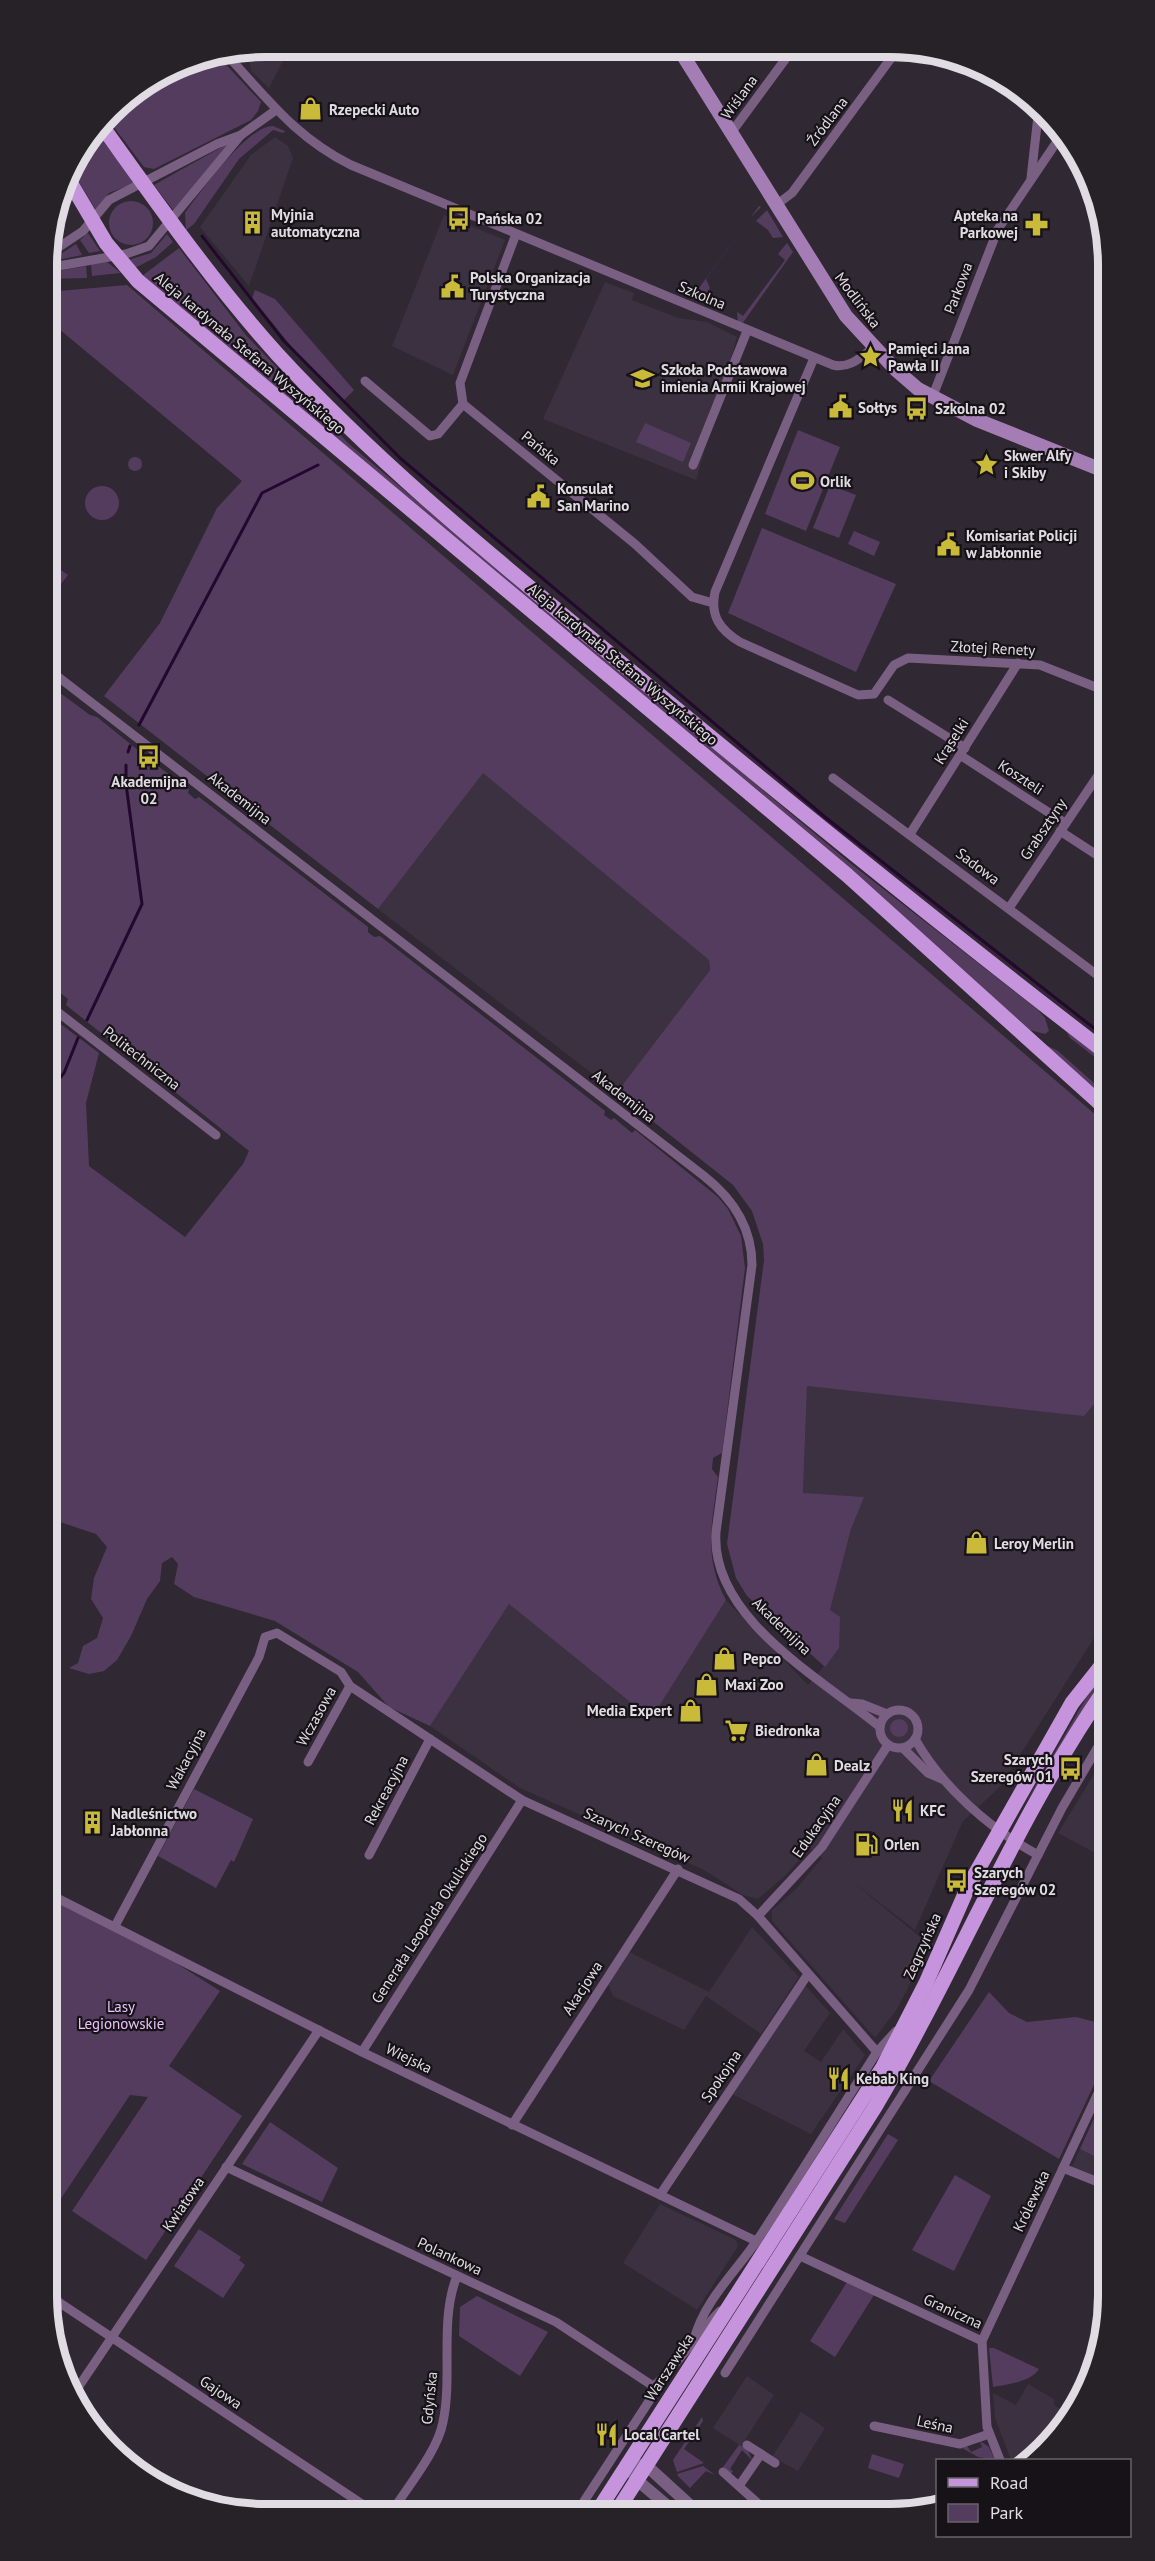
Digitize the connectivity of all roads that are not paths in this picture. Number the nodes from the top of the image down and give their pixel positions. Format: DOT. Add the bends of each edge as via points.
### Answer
graph roads {
  1 [pos="684,57"];
  2 [pos="787,57"];
  3 [pos="892,57"];
  4 [pos="231,60"];
  5 [pos="276,110"];
  6 [pos="1038,119"];
  7 [pos="106,132"];
  8 [pos="731,133"];
  9 [pos="241,135"];
  10 [pos="1057,141"];
  11 [pos="1031,178"];
  12 [pos="143,184"];
  13 [pos="73,187"];
  14 [pos="776,205"];
  15 [pos="93,222"];
  16 [pos="170,223"];
  17 [pos="516,234"];
  18 [pos="58,247"];
  19 [pos="114,255"];
  20 [pos="57,266"];
  21 [pos="747,331"];
  22 [pos="874,347"];
  23 [pos="814,358"];
  24 [pos="366,381"];
  25 [pos="932,398"];
  26 [pos="463,404"];
  27 [pos="693,465"];
  28 [pos="1098,469"];
  29 [pos="713,603"];
  30 [pos="1018,663"];
  31 [pos="57,676"];
  32 [pos="1098,688"];
  33 [pos="888,700"];
  34 [pos="962,752"];
  35 [pos="1098,775"];
  36 [pos="833,778"];
  37 [pos="1062,827"];
  38 [pos="910,834"];
  39 [pos="1098,855"];
  40 [pos="1009,908"];
  41 [pos="1098,975"];
  42 [pos="57,1011"];
  43 [pos="1098,1046"];
  44 [pos="1098,1102"];
  45 [pos="216,1135"];
  46 [pos="265,1637"];
  47 [pos="1098,1670"];
  48 [pos="350,1686"];
  49 [pos="1098,1700"];
  50 [pos="851,1703"];
  51 [pos="887,1714"];
  52 [pos="880,1727"];
  53 [pos="430,1739"];
  54 [pos="915,1739"];
  55 [pos="888,1745"];
  56 [pos="1098,1747"];
  57 [pos="903,1748"];
  58 [pos="308,1762"];
  59 [pos="945,1780"];
  60 [pos="522,1800"];
  61 [pos="999,1830"];
  62 [pos="1013,1841"];
  63 [pos="369,1855"];
  64 [pos="1038,1855"];
  65 [pos="678,1869"];
  66 [pos="57,1898"];
  67 [pos="758,1916"];
  68 [pos="115,1926"];
  69 [pos="808,1974"];
  70 [pos="910,2016"];
  71 [pos="319,2030"];
  72 [pos="362,2052"];
  73 [pos="877,2052"];
  74 [pos="1098,2093"];
  75 [pos="512,2125"];
  76 [pos="226,2167"];
  77 [pos="1063,2168"];
  78 [pos="1098,2182"];
  79 [pos="660,2195"];
  80 [pos="770,2246"];
  81 [pos="800,2256"];
  82 [pos="457,2276"];
  83 [pos="736,2298"];
  84 [pos="57,2301"];
  85 [pos="111,2338"];
  86 [pos="694,2339"];
  87 [pos="982,2341"];
  88 [pos="725,2373"];
  89 [pos="653,2386"];
  90 [pos="79,2387"];
  91 [pos="874,2426"];
  92 [pos="989,2434"];
  93 [pos="747,2445"];
  94 [pos="761,2454"];
  95 [pos="1000,2459"];
  96 [pos="775,2463"];
  97 [pos="627,2465"];
  98 [pos="647,2466"];
  99 [pos="723,2472"];
  100 [pos="638,2480"];
  101 [pos="739,2486"];
  102 [pos="362,2504"];
  103 [pos="397,2504"];
  104 [pos="582,2504"];
  105 [pos="602,2504"];
  106 [pos="622,2504"];
  107 [pos="665,2504"];
  108 [pos="689,2504"];
  109 [pos="759,2504"];
  1 -- 8 [label="main road, Modlińska"];
  2 -- 8 [label="street, Wiślana"];
  3 -- 14 [label="street, Źródlana" via="792,193"];
  4 -- 5 [label="street, Szkolna"];
  5 -- 9 [label="street"];
  5 -- 17 [label="street, Szkolna" via="304,137 334,156"];
  6 -- 11 [label="street"];
  7 -- 12 [label="main road"];
  8 -- 14 [label="main road, Modlińska"];
  9 -- 12 [label="street"];
  9 -- 16 [label="street"];
  10 -- 11 [label="street, Parkowa"];
  11 -- 25 [label="street, Parkowa" via="998,229"];
  12 -- 15 [label="street" via="109,200"];
  12 -- 16 [label="main road"];
  13 -- 15 [label="main road"];
  14 -- 22 [label="main road, Modlińska" via="846,316"];
  15 -- 18 [label="street"];
  15 -- 19 [label="main road"];
  16 -- 19 [label="street" via="149,246"];
  16 -- 43 [label="main road, Aleja kardynała Stefana Wyszyńskiego" via="315,394 481,546 864,864"];
  17 -- 21 [label="street, Szkolna"];
  17 -- 26 [label="street" via="462,378 459,396"];
  19 -- 20 [label="street"];
  19 -- 44 [label="main road, Aleja kardynała Stefana Wyszyńskiego" via="148,290 847,875"];
  21 -- 23 [label="street, Szkolna"];
  21 -- 27 [label="street"];
  22 -- 23 [label="street, Szkolna" via="842,367"];
  22 -- 25 [label="main road, Modlińska"];
  23 -- 29 [label="street"];
  24 -- 26 [label="street" via="427,435 438,434"];
  25 -- 28 [label="main road, Modlińska"];
  26 -- 29 [label="street, Pańska" via="635,544 692,597"];
  29 -- 30 [label="street, Złotej Renety" via="719,624 732,637 858,695 874,693 902,659"];
  30 -- 32 [label="street, Złotej Renety" via="1043,666"];
  30 -- 34 [label="street, Krąselki"];
  31 -- 50 [label="street, Akademijna" via="729,1198 745,1227 752,1265 716,1532 718,1564 728,1590 758,1627 819,1682"];
  33 -- 34 [label="street, Koszteli"];
  34 -- 37 [label="street, Koszteli"];
  34 -- 38 [label="street, Krąselki"];
  35 -- 37 [label="street, Grabsztyny"];
  36 -- 38 [label="street, Sadowa"];
  37 -- 39 [label="street, Koszteli"];
  37 -- 40 [label="street, Grabsztyny"];
  38 -- 40 [label="street, Sadowa"];
  40 -- 41 [label="street, Sadowa"];
  42 -- 45 [label="street, Politechniczna"];
  46 -- 48 [label="street, Szarych Szeregów" via="277,1633 341,1671"];
  46 -- 68 [label="street, Wakacyjna" via="259,1657"];
  47 -- 61 [label="main road, Zegrzyńska" via="1072,1703"];
  48 -- 53 [label="street, Szarych Szeregów"];
  48 -- 58 [label="street, Wczasowa"];
  49 -- 62 [label="main road"];
  50 -- 51 [label="street, Akademijna"];
  50 -- 52 [label="street, Akademijna"];
  51 -- 52 [label="street"];
  51 -- 54 [label="street" via="900,1710 912,1716 918,1728"];
  52 -- 55 [label="street" via="882,1739"];
  53 -- 60 [label="street, Szarych Szeregów"];
  53 -- 63 [label="street, Rekreacyjna"];
  54 -- 57 [label="street"];
  54 -- 59 [label="street"];
  55 -- 57 [label="street"];
  55 -- 67 [label="street, Edukacyjna" via="822,1847"];
  56 -- 64 [label="street"];
  57 -- 59 [label="street" via="928,1773"];
  59 -- 61 [label="street"];
  60 -- 65 [label="street, Szarych Szeregów"];
  60 -- 72 [label="street, Generała Leopolda Okulickiego"];
  61 -- 62 [label="street"];
  61 -- 70 [label="main road, Zegrzyńska" via="968,1887"];
  62 -- 64 [label="street"];
  62 -- 80 [label="main road" via="899,2067"];
  64 -- 81 [label="street" via="969,1990"];
  65 -- 67 [label="street, Szarych Szeregów" via="739,1899"];
  65 -- 75 [label="street, Akacjowa"];
  66 -- 68 [label="street, Wiejska"];
  67 -- 69 [label="street, Szarych Szeregów"];
  68 -- 71 [label="street, Wiejska"];
  69 -- 73 [label="street, Szarych Szeregów"];
  69 -- 79 [label="street, Spokojna"];
  70 -- 73 [label="street"];
  70 -- 80 [label="main road, Zegrzyńska" via="862,2101"];
  71 -- 72 [label="street, Wiejska"];
  71 -- 76 [label="street, Kwiatowa"];
  72 -- 75 [label="street, Wiejska"];
  73 -- 80 [label="street"];
  74 -- 77 [label="street, Królewska"];
  75 -- 79 [label="street, Wiejska"];
  76 -- 82 [label="street, Polankowa"];
  76 -- 85 [label="street, Kwiatowa"];
  77 -- 78 [label="street"];
  77 -- 87 [label="street, Królewska"];
  79 -- 80 [label="street, Wiejska"];
  80 -- 83 [label="main road, Warszawska"];
  80 -- 86 [label="street" via="720,2288 699,2321"];
  80 -- 98 [label="main road"];
  81 -- 87 [label="street, Graniczna"];
  81 -- 88 [label="street"];
  82 -- 89 [label="street, Polankowa" via="576,2333"];
  82 -- 103 [label="street, Gdyńska" via="449,2315 443,2423 437,2441"];
  83 -- 86 [label="street"];
  83 -- 97 [label="main road, Warszawska"];
  84 -- 85 [label="street, Gajowa"];
  85 -- 90 [label="street, Kwiatowa"];
  85 -- 102 [label="street, Gajowa"];
  86 -- 89 [label="street"];
  87 -- 92 [label="street, Graniczna"];
  89 -- 104 [label="street" via="653,2395"];
  91 -- 92 [label="street, Leśna" via="960,2444"];
  92 -- 95 [label="street, Graniczna"];
  93 -- 94 [label="street"];
  94 -- 96 [label="street"];
  94 -- 101 [label="street"];
  97 -- 98 [label="street"];
  97 -- 100 [label="street"];
  97 -- 105 [label="main road, Warszawska"];
  98 -- 100 [label="main road"];
  98 -- 108 [label="street"];
  99 -- 101 [label="street"];
  100 -- 106 [label="main road"];
  100 -- 107 [label="street"];
  101 -- 109 [label="street"];
}
